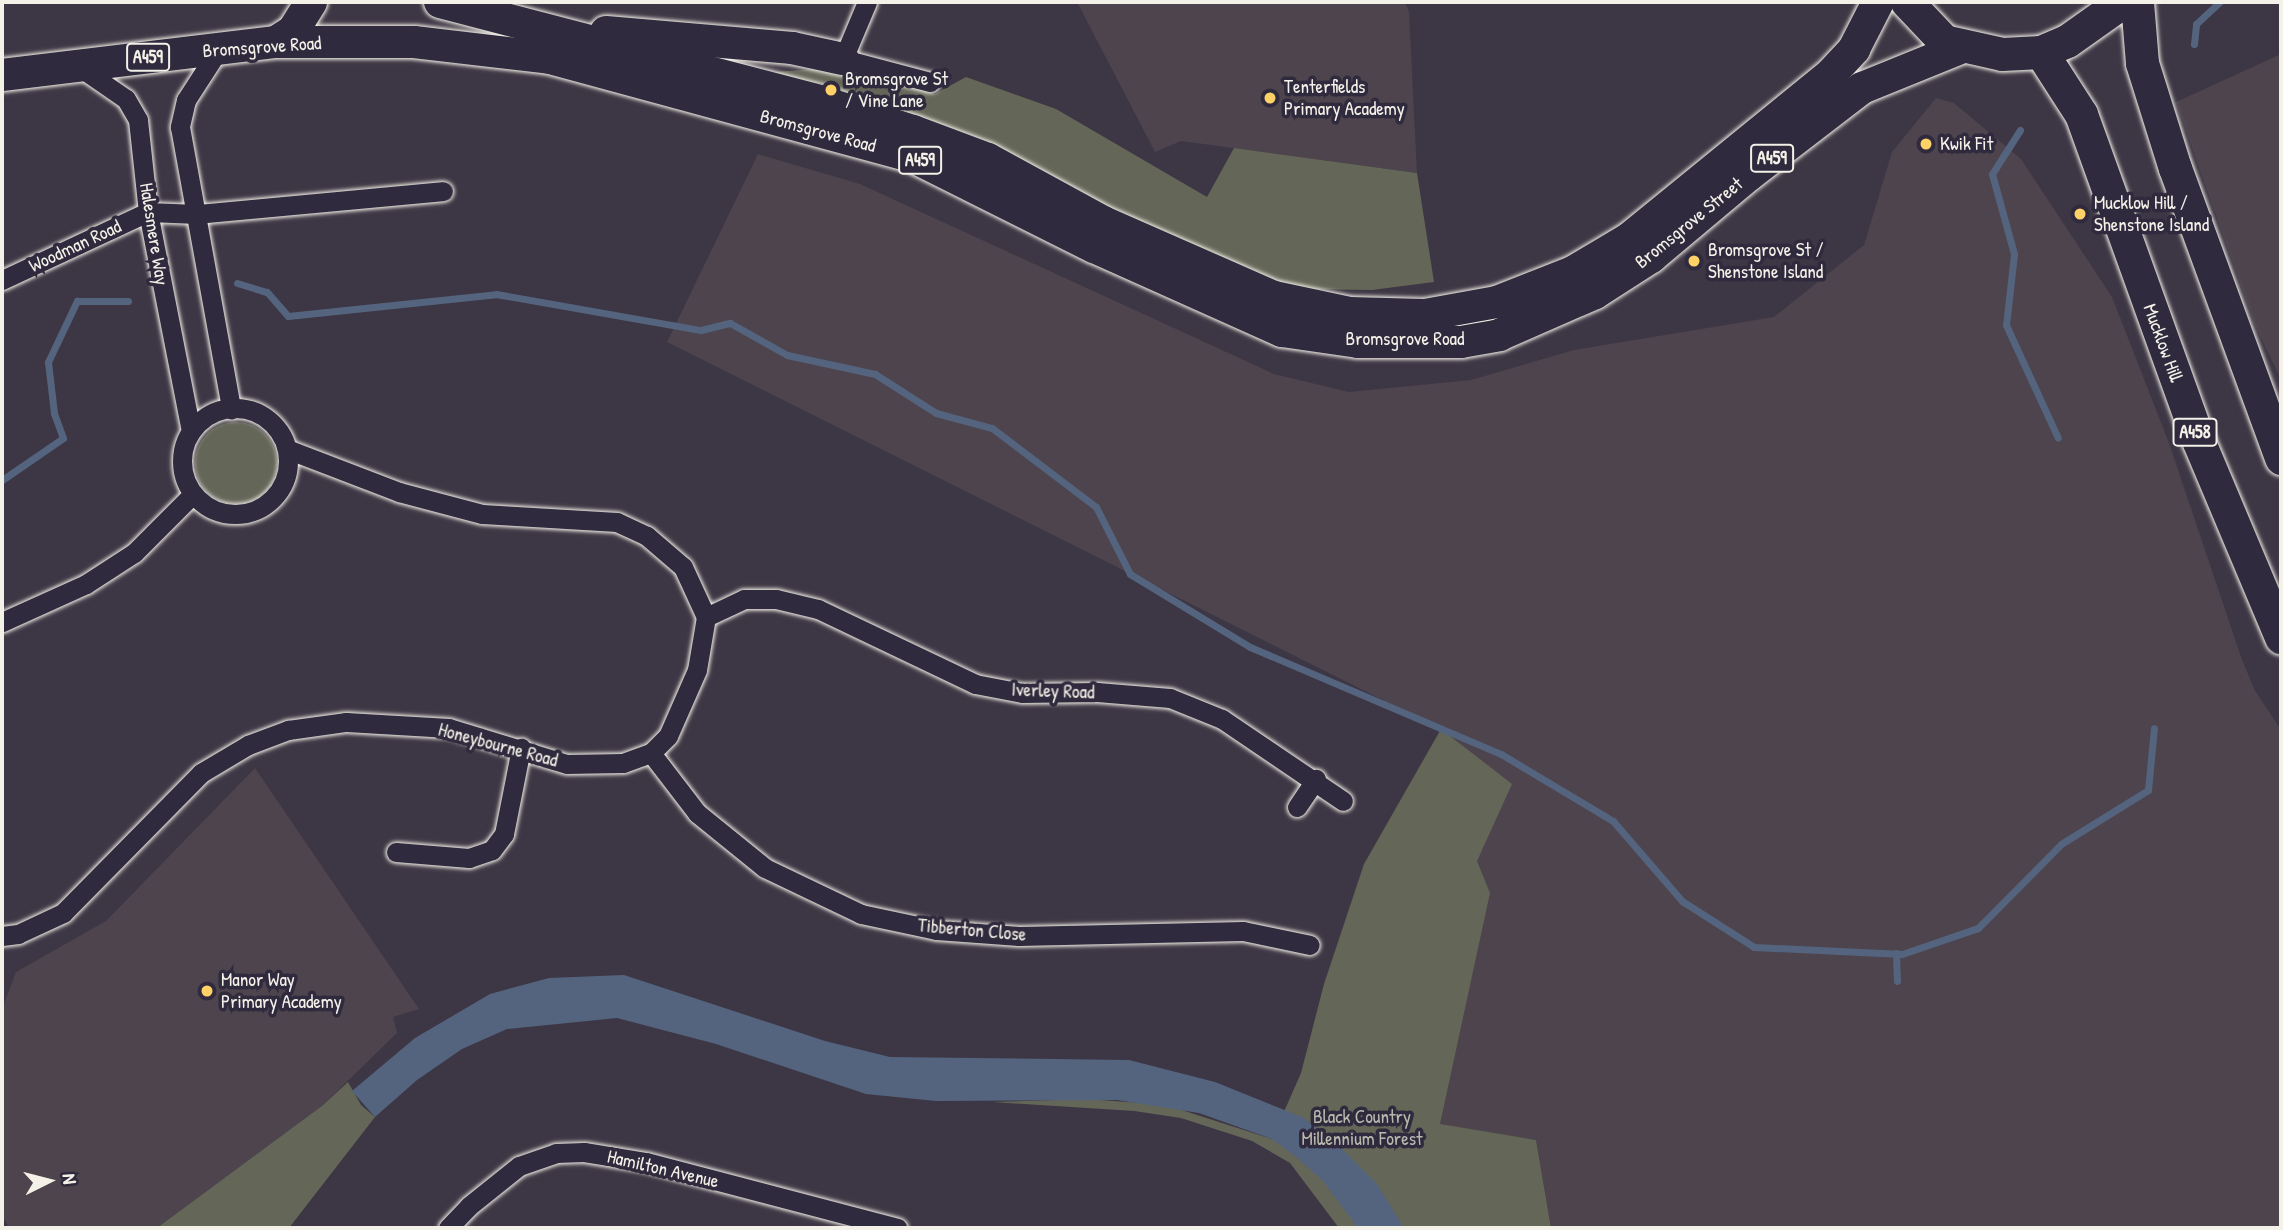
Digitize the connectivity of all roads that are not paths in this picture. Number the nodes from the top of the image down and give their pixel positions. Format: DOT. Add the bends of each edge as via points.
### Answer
graph roads {
  1 [pos="312,2"];
  2 [pos="440,2"];
  3 [pos="867,2"];
  4 [pos="1878,2"];
  5 [pos="1906,2"];
  6 [pos="2122,2"];
  7 [pos="2137,2"];
  8 [pos="542,31"];
  9 [pos="276,41"];
  10 [pos="1963,47"];
  11 [pos="219,49"];
  12 [pos="2041,52"];
  13 [pos="843,59"];
  14 [pos="77,65"];
  15 [pos="2,75"];
  16 [pos="930,82"];
  17 [pos="443,191"];
  18 [pos="148,212"];
  19 [pos="197,214"];
  20 [pos="2,280"];
  21 [pos="1584,283"];
  22 [pos="231,409"];
  23 [pos="191,431"];
  24 [pos="287,449"];
  25 [pos="2281,458"];
  26 [pos="192,495"];
  27 [pos="706,617"];
  28 [pos="2,622"];
  29 [pos="2281,637"];
  30 [pos="521,748"];
  31 [pos="651,753"];
  32 [pos="1316,779"];
  33 [pos="1343,801"];
  34 [pos="1297,807"];
  35 [pos="396,852"];
  36 [pos="2,936"];
  37 [pos="1310,945"];
  38 [pos="448,1228"];
  39 [pos="897,1228"];
  1 -- 9 [label="main road" via="292,31"];
  2 -- 8 [label="main road, Bromsgrove Road / A459"];
  3 -- 13 [label="street"];
  4 -- 21 [label="main road, Bromsgrove Street / A459" via="1854,49 1832,74 1630,238"];
  5 -- 10 [label="highway" via="1944,41"];
  6 -- 12 [label="highway" via="2090,28"];
  7 -- 25 [label="highway" via="2146,76"];
  8 -- 13 [label="main road" via="610,32 779,47"];
  8 -- 21 [label="main road, Bromsgrove Road / A459" via="823,102 913,131 988,159 1103,222 1275,297 1349,313 1425,315"];
  9 -- 11 [label="main road, Bromsgrove Road / A459"];
  9 -- 21 [label="main road, Bromsgrove Road / A459" via="414,42 550,58 914,157 1094,247 1282,331 1358,342 1461,342 1499,335"];
  10 -- 12 [label="highway" via="2002,54"];
  10 -- 21 [label="main road, Bromsgrove Street / A459" via="1862,88 1651,257"];
  11 -- 14 [label="main road, Bromsgrove Road / A459"];
  11 -- 19 [label="street" via="186,100 180,127"];
  12 -- 29 [label="highway, Mucklow Hill / A458" via="2081,114 2199,442"];
  13 -- 16 [label="street"];
  14 -- 15 [label="main road, Bromsgrove Road / A459"];
  14 -- 18 [label="street, Halesmere Way" via="126,99 138,120"];
  17 -- 19 [label="street"];
  18 -- 19 [label="street"];
  18 -- 20 [label="street, Woodman Road"];
  18 -- 23 [label="street, Halesmere Way"];
  19 -- 22 [label="street"];
  22 -- 23 [label="street" via="209,413"];
  22 -- 24 [label="street" via="265,416"];
  23 -- 26 [label="street" via="183,457"];
  24 -- 26 [label="street" via="285,480 266,505 251,512 220,513"];
  24 -- 27 [label="street" via="399,492 482,514 617,522 647,536 683,567"];
  26 -- 28 [label="street" via="134,553 86,584"];
  27 -- 31 [label="street" via="686,700 668,736"];
  27 -- 32 [label="street, Iverley Road" via="744,599 776,598 818,609 975,684 1022,693 1170,698 1222,719"];
  30 -- 31 [label="street, Honeybourne Road" via="567,764 623,763"];
  30 -- 35 [label="street" via="504,834 492,850 469,858"];
  30 -- 36 [label="street, Honeybourne Road" via="449,728 412,724 346,722 288,730 201,773 63,913 18,934"];
  31 -- 37 [label="street, Tibberton Close" via="697,813 765,868 861,914 936,930 1005,935 1243,931"];
  32 -- 33 [label="street, Iverley Road"];
  32 -- 34 [label="street"];
  38 -- 39 [label="street, Hamilton Avenue" via="519,1166 556,1153 584,1152 646,1162"];
}
